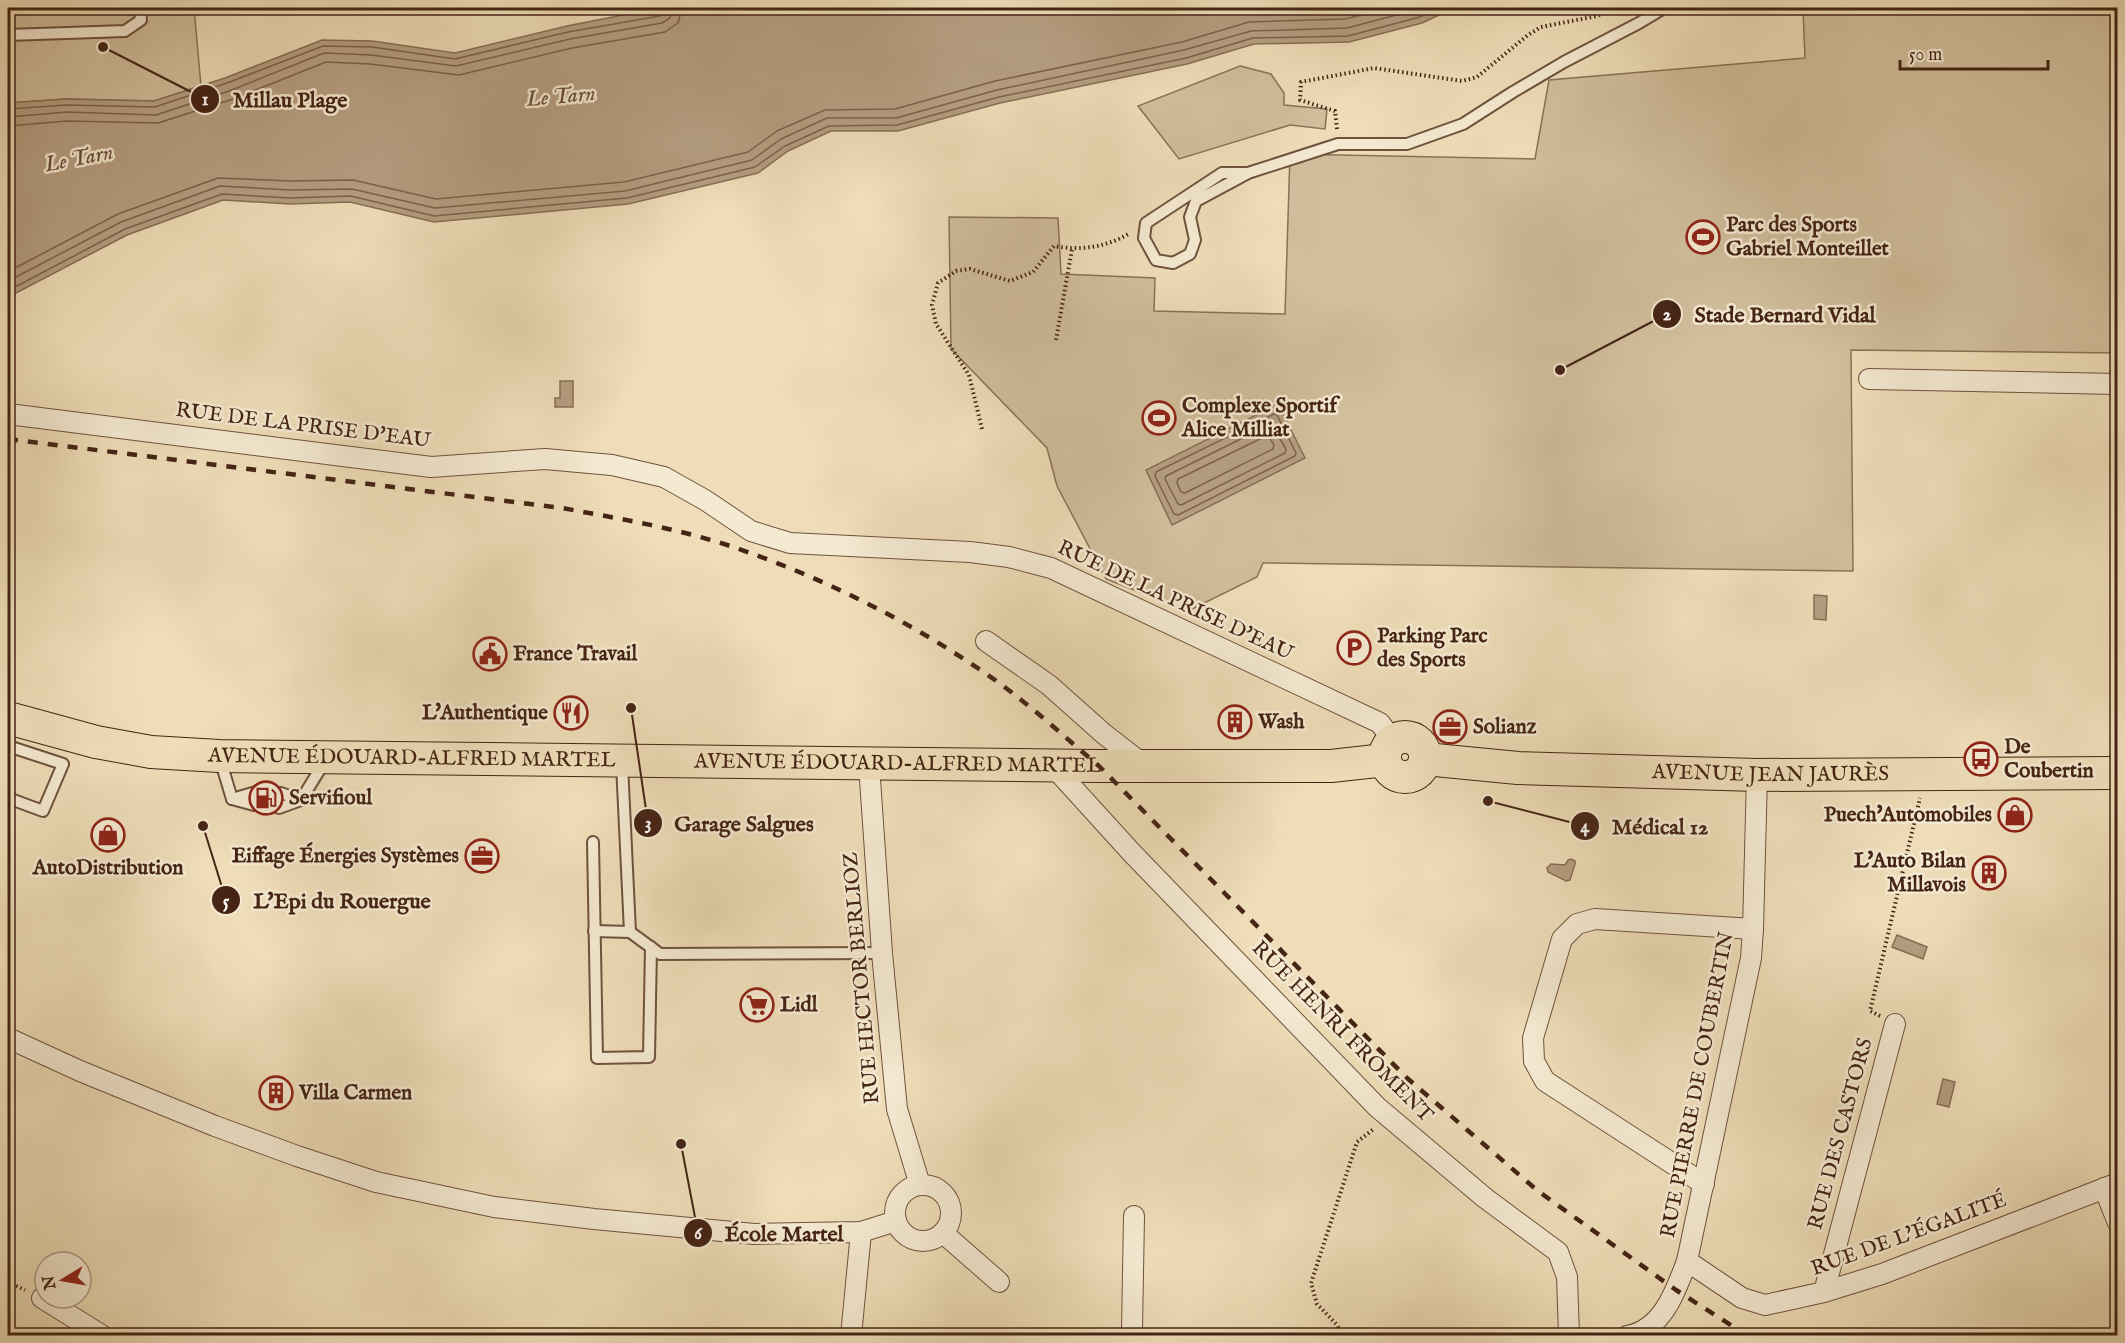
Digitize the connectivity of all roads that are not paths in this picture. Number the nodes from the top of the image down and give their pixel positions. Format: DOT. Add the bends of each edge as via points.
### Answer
graph roads {
  1 [pos="140,8"];
  2 [pos="1664,8"];
  3 [pos="8,35"];
  4 [pos="1248,173"];
  5 [pos="1869,379"];
  6 [pos="2118,384"];
  7 [pos="8,414"];
  8 [pos="986,641"];
  9 [pos="8,718"];
  10 [pos="8,746"];
  11 [pos="1389,750"];
  12 [pos="219,756"];
  13 [pos="328,757"];
  14 [pos="622,761"];
  15 [pos="869,765"];
  16 [pos="1052,765"];
  17 [pos="1144,765"];
  18 [pos="2118,773"];
  19 [pos="1756,775"];
  20 [pos="256,792"];
  21 [pos="281,793"];
  22 [pos="8,798"];
  23 [pos="232,799"];
  24 [pos="301,800"];
  25 [pos="254,805"];
  26 [pos="279,807"];
  27 [pos="593,842"];
  28 [pos="1754,929"];
  29 [pos="594,931"];
  30 [pos="630,932"];
  31 [pos="651,947"];
  32 [pos="882,953"];
  33 [pos="1895,1024"];
  34 [pos="8,1038"];
  35 [pos="1704,1184"];
  36 [pos="920,1185"];
  37 [pos="2111,1186"];
  38 [pos="1134,1216"];
  39 [pos="896,1221"];
  40 [pos="2118,1223"];
  41 [pos="861,1232"];
  42 [pos="943,1233"];
  43 [pos="1687,1261"];
  44 [pos="999,1282"];
  45 [pos="1824,1292"];
  46 [pos="62,1310"];
  47 [pos="103,1335"];
  48 [pos="851,1335"];
  49 [pos="1133,1335"];
  50 [pos="1569,1335"];
  51 [pos="1627,1335"];
  1 -- 3 [label="lane" via="141,20 125,31"];
  2 -- 4 [label="lane" via="1564,62 1463,124 1407,144 1338,144"];
  4 -- 4 [label="lane" via="1222,173 1146,223 1144,238 1156,260 1173,263 1190,254 1195,240 1190,217 1196,201"];
  5 -- 6 [label="street"];
  7 -- 11 [label="street, RUE DE LA PRISE D'EAU" via="431,467 545,459 612,465 664,477 751,531 790,543 1009,557 1051,568 1380,723"];
  8 -- 17 [label="street" via="1049,685"];
  9 -- 12 [label="main road, AVENUE ÉDOUARD-ALFRED MARTEL" via="151,752"];
  10 -- 22 [label="lane" via="63,764 44,811"];
  11 -- 17 [label="main road" via="1331,766"];
  11 -- 19 [label="main road, AVENUE JEAN JAURÈS" via="1388,768 1401,777 1417,773 1425,759 1518,768"];
  12 -- 13 [label="main road, AVENUE ÉDOUARD-ALFRED MARTEL"];
  12 -- 23 [label="lane"];
  13 -- 14 [label="main road, AVENUE ÉDOUARD-ALFRED MARTEL"];
  13 -- 24 [label="lane"];
  14 -- 15 [label="main road, AVENUE ÉDOUARD-ALFRED MARTEL"];
  14 -- 30 [label="lane"];
  15 -- 16 [label="main road, AVENUE ÉDOUARD-ALFRED MARTEL"];
  15 -- 32 [label="street, RUE HECTOR BERLIOZ"];
  16 -- 17 [label="main road, AVENUE ÉDOUARD-ALFRED MARTEL"];
  16 -- 50 [label="street, RUE HENRI FROMENT" via="1131,853 1389,1117 1485,1198 1558,1252 1567,1277"];
  18 -- 19 [label="main road, AVENUE JEAN JAURÈS"];
  19 -- 28 [label="street, RUE PIERRE DE COUBERTIN"];
  20 -- 23 [label="lane"];
  21 -- 24 [label="lane"];
  23 -- 25 [label="lane"];
  24 -- 26 [label="lane"];
  27 -- 29 [label="lane"];
  28 -- 35 [label="street, RUE PIERRE DE COUBERTIN"];
  28 -- 35 [label="street" via="1594,919 1577,924 1562,939 1533,1038 1534,1061 1545,1081"];
  29 -- 30 [label="lane"];
  29 -- 31 [label="lane" via="597,1058 650,1057"];
  30 -- 31 [label="lane"];
  31 -- 32 [label="lane" via="660,954"];
  32 -- 36 [label="street, RUE HECTOR BERLIOZ" via="897,1109"];
  33 -- 45 [label="street, RUE DES CASTORS"];
  34 -- 41 [label="street" via="215,1126 376,1182 494,1208 594,1219 754,1234"];
  35 -- 43 [label="street, RUE PIERRE DE COUBERTIN"];
  36 -- 39 [label="street" via="899,1197"];
  36 -- 42 [label="street" via="936,1188 948,1201 951,1218"];
  37 -- 40 [label="street"];
  37 -- 45 [label="street, RUE DE L'ÉGALITÉ" via="1882,1274"];
  38 -- 49 [label="street"];
  39 -- 41 [label="street"];
  39 -- 42 [label="street" via="901,1230 916,1240 926,1241"];
  41 -- 48 [label="street"];
  42 -- 44 [label="street"];
  43 -- 45 [label="street, RUE DE L'ÉGALITÉ" via="1742,1298 1765,1305"];
  43 -- 51 [label="street, RUE PIERRE DE COUBERTIN" via="1676,1290 1658,1318 1648,1327"];
  46 -- 47 [label="street"];
}
